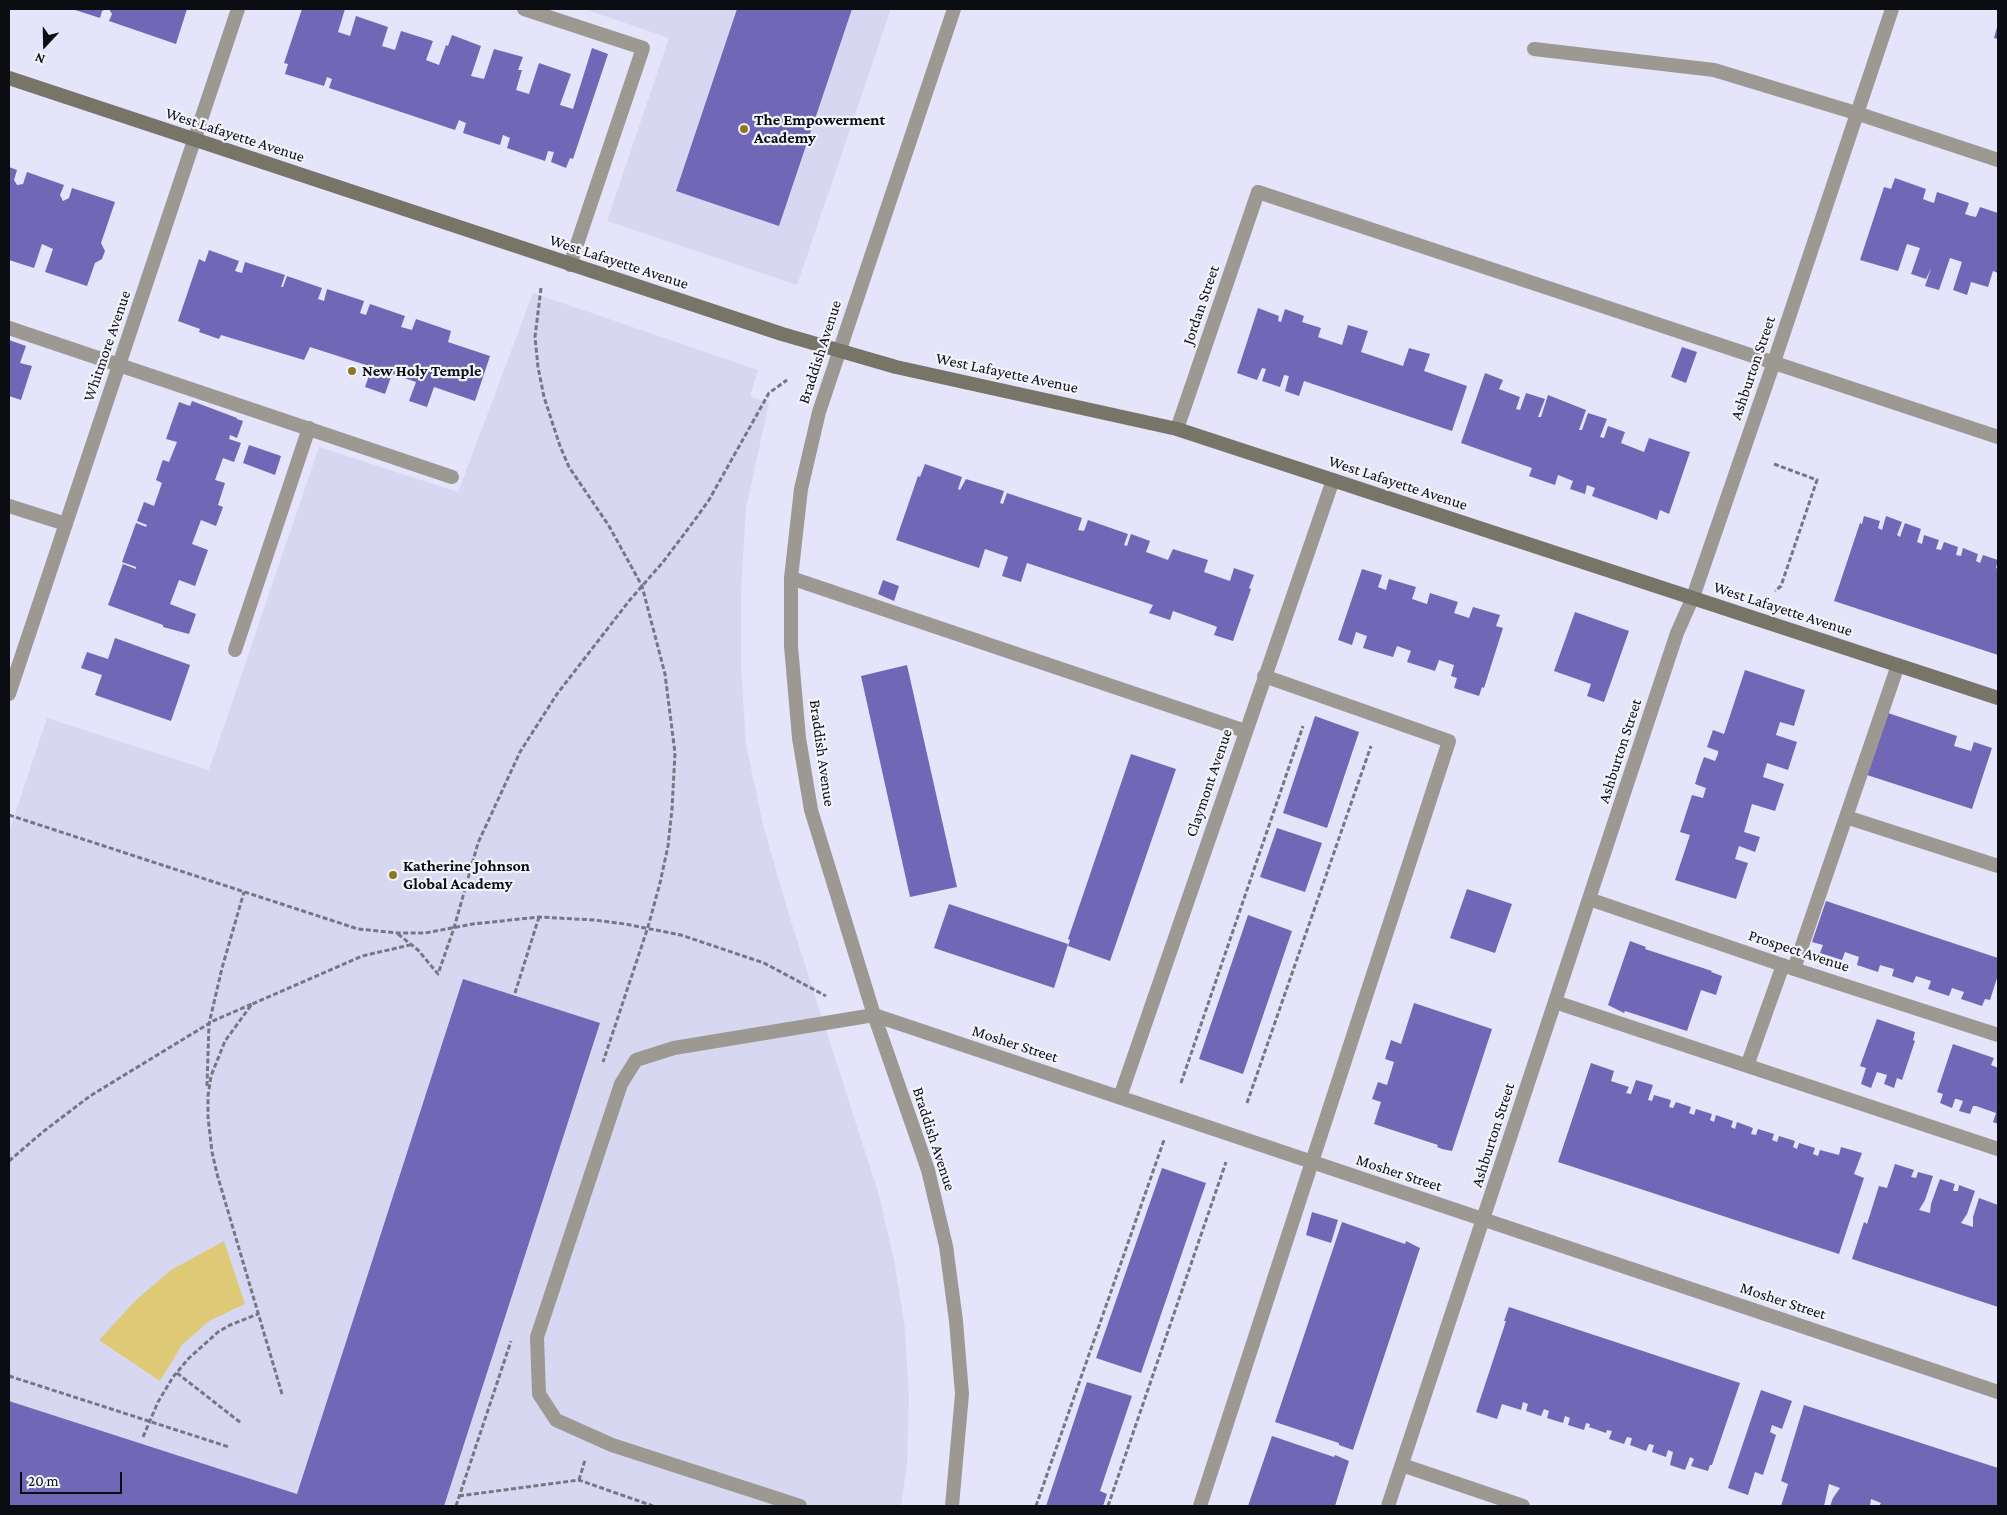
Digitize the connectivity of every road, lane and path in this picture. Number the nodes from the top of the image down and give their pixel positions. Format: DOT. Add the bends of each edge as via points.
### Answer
graph roads {
  1 [pos="238,9"];
  2 [pos="524,9"];
  3 [pos="954,9"];
  4 [pos="1892,9"];
  5 [pos="1534,49"];
  6 [pos="9,78"];
  7 [pos="1856,113"];
  8 [pos="194,139"];
  9 [pos="1998,160"];
  10 [pos="570,265"];
  11 [pos="541,288"];
  12 [pos="9,328"];
  13 [pos="838,351"];
  14 [pos="1774,362"];
  15 [pos="119,365"];
  16 [pos="787,380"];
  17 [pos="309,428"];
  18 [pos="1177,429"];
  19 [pos="1998,437"];
  20 [pos="1774,464"];
  21 [pos="452,477"];
  22 [pos="1333,480"];
  23 [pos="9,506"];
  24 [pos="66,524"];
  25 [pos="791,578"];
  26 [pos="642,586"];
  27 [pos="1774,591"];
  28 [pos="1693,598"];
  29 [pos="235,650"];
  30 [pos="1898,665"];
  31 [pos="1264,676"];
  32 [pos="9,694"];
  33 [pos="1998,698"];
  34 [pos="1303,726"];
  35 [pos="1245,731"];
  36 [pos="1371,746"];
  37 [pos="9,815"];
  38 [pos="1846,817"];
  39 [pos="1998,866"];
  40 [pos="244,892"];
  41 [pos="1589,899"];
  42 [pos="539,917"];
  43 [pos="648,927"];
  44 [pos="454,928"];
  45 [pos="398,933"];
  46 [pos="411,944"];
  47 [pos="1789,967"];
  48 [pos="515,994"];
  49 [pos="826,996"];
  50 [pos="1555,1002"];
  51 [pos="252,1004"];
  52 [pos="874,1015"];
  53 [pos="209,1024"];
  54 [pos="1998,1035"];
  55 [pos="1747,1066"];
  56 [pos="601,1070"];
  57 [pos="1181,1083"];
  58 [pos="208,1096"];
  59 [pos="1120,1097"];
  60 [pos="1247,1104"];
  61 [pos="1164,1140"];
  62 [pos="1998,1149"];
  63 [pos="9,1162"];
  64 [pos="1226,1162"];
  65 [pos="1312,1162"];
  66 [pos="1484,1219"];
  67 [pos="258,1314"];
  68 [pos="513,1335"];
  69 [pos="177,1373"];
  70 [pos="9,1376"];
  71 [pos="1998,1392"];
  72 [pos="282,1394"];
  73 [pos="149,1421"];
  74 [pos="241,1424"];
  75 [pos="143,1436"];
  76 [pos="229,1447"];
  77 [pos="588,1453"];
  78 [pos="1402,1465"];
  79 [pos="579,1480"];
  80 [pos="459,1496"];
  81 [pos="456,1506"];
  82 [pos="653,1506"];
  83 [pos="800,1506"];
  84 [pos="952,1506"];
  85 [pos="1036,1506"];
  86 [pos="1108,1506"];
  87 [pos="1200,1506"];
  88 [pos="1388,1506"];
  89 [pos="1523,1506"];
  1 -- 8 [label="street, Whitmore Avenue"];
  2 -- 10 [label="street" via="643,48"];
  3 -- 13 [label="street, Braddish Avenue"];
  4 -- 7 [label="street, Ashburton Street"];
  5 -- 7 [label="street" via="1714,70"];
  6 -- 8 [label="main road, West Lafayette Avenue"];
  7 -- 9 [label="street"];
  7 -- 14 [label="street, Ashburton Street"];
  8 -- 10 [label="main road, West Lafayette Avenue"];
  8 -- 15 [label="street, Whitmore Avenue"];
  10 -- 13 [label="main road, West Lafayette Avenue"];
  11 -- 26 [label="path" via="535,337 538,367 544,398 560,446 569,467 609,526"];
  12 -- 15 [label="street"];
  13 -- 18 [label="main road, West Lafayette Avenue"];
  13 -- 25 [label="street, Braddish Avenue" via="819,412 801,489"];
  14 -- 18 [label="street, Jordan Street" via="1258,192"];
  14 -- 19 [label="street"];
  14 -- 28 [label="street, Ashburton Street"];
  15 -- 17 [label="street"];
  15 -- 24 [label="street, Whitmore Avenue"];
  16 -- 26 [label="path" via="769,393 709,500"];
  17 -- 21 [label="street"];
  17 -- 29 [label="street"];
  18 -- 22 [label="main road, West Lafayette Avenue"];
  20 -- 27 [label="path" via="1817,480 1781,586"];
  22 -- 28 [label="main road, West Lafayette Avenue"];
  22 -- 31 [label="street, Claymont Avenue"];
  23 -- 24 [label="street"];
  24 -- 32 [label="street, Whitmore Avenue"];
  25 -- 35 [label="street"];
  25 -- 52 [label="street, Braddish Avenue" via="799,738 811,810"];
  26 -- 43 [label="path" via="665,674 675,753 668,846"];
  26 -- 44 [label="path" via="557,694 520,752 478,843"];
  28 -- 30 [label="main road, West Lafayette Avenue"];
  28 -- 41 [label="street, Ashburton Street" via="1677,633"];
  30 -- 33 [label="main road, West Lafayette Avenue"];
  30 -- 38 [label="street"];
  31 -- 35 [label="street, Claymont Avenue"];
  31 -- 65 [label="street" via="1448,741"];
  34 -- 57 [label="path"];
  35 -- 59 [label="street, Claymont Avenue"];
  36 -- 60 [label="path"];
  37 -- 40 [label="path"];
  38 -- 39 [label="street"];
  38 -- 47 [label="street"];
  40 -- 45 [label="path" via="358,929"];
  40 -- 53 [label="path"];
  41 -- 47 [label="street, Prospect Avenue"];
  41 -- 50 [label="street, Ashburton Street"];
  42 -- 43 [label="path"];
  42 -- 44 [label="path"];
  42 -- 48 [label="path"];
  43 -- 49 [label="path" via="764,963"];
  43 -- 56 [label="path"];
  44 -- 45 [label="path"];
  44 -- 46 [label="path" via="438,974"];
  45 -- 46 [label="path"];
  46 -- 51 [label="path" via="362,956"];
  47 -- 54 [label="street, Prospect Avenue"];
  47 -- 55 [label="street"];
  50 -- 55 [label="street"];
  50 -- 66 [label="street, Ashburton Street"];
  51 -- 53 [label="path"];
  51 -- 58 [label="path" via="225,1041 210,1076"];
  52 -- 59 [label="street, Mosher Street"];
  52 -- 83 [label="street" via="674,1048 636,1060 621,1084 537,1337 539,1394 556,1420 612,1444"];
  52 -- 84 [label="street, Braddish Avenue" via="928,1170 946,1246 962,1394"];
  53 -- 58 [label="path"];
  53 -- 63 [label="path" via="90,1096"];
  55 -- 62 [label="street"];
  58 -- 67 [label="path" via="217,1174"];
  59 -- 65 [label="street, Mosher Street"];
  61 -- 85 [label="path"];
  64 -- 86 [label="path"];
  65 -- 66 [label="street, Mosher Street"];
  65 -- 87 [label="street"];
  66 -- 71 [label="street, Mosher Street"];
  66 -- 78 [label="street, Ashburton Street"];
  67 -- 69 [label="path" via="218,1332"];
  67 -- 72 [label="path"];
  68 -- 80 [label="path"];
  69 -- 73 [label="path"];
  69 -- 74 [label="path"];
  70 -- 73 [label="path"];
  73 -- 75 [label="path"];
  73 -- 76 [label="path"];
  77 -- 79 [label="path"];
  78 -- 88 [label="street, Ashburton Street"];
  78 -- 89 [label="street"];
  79 -- 80 [label="path"];
  79 -- 82 [label="path"];
  80 -- 81 [label="path"];
}
